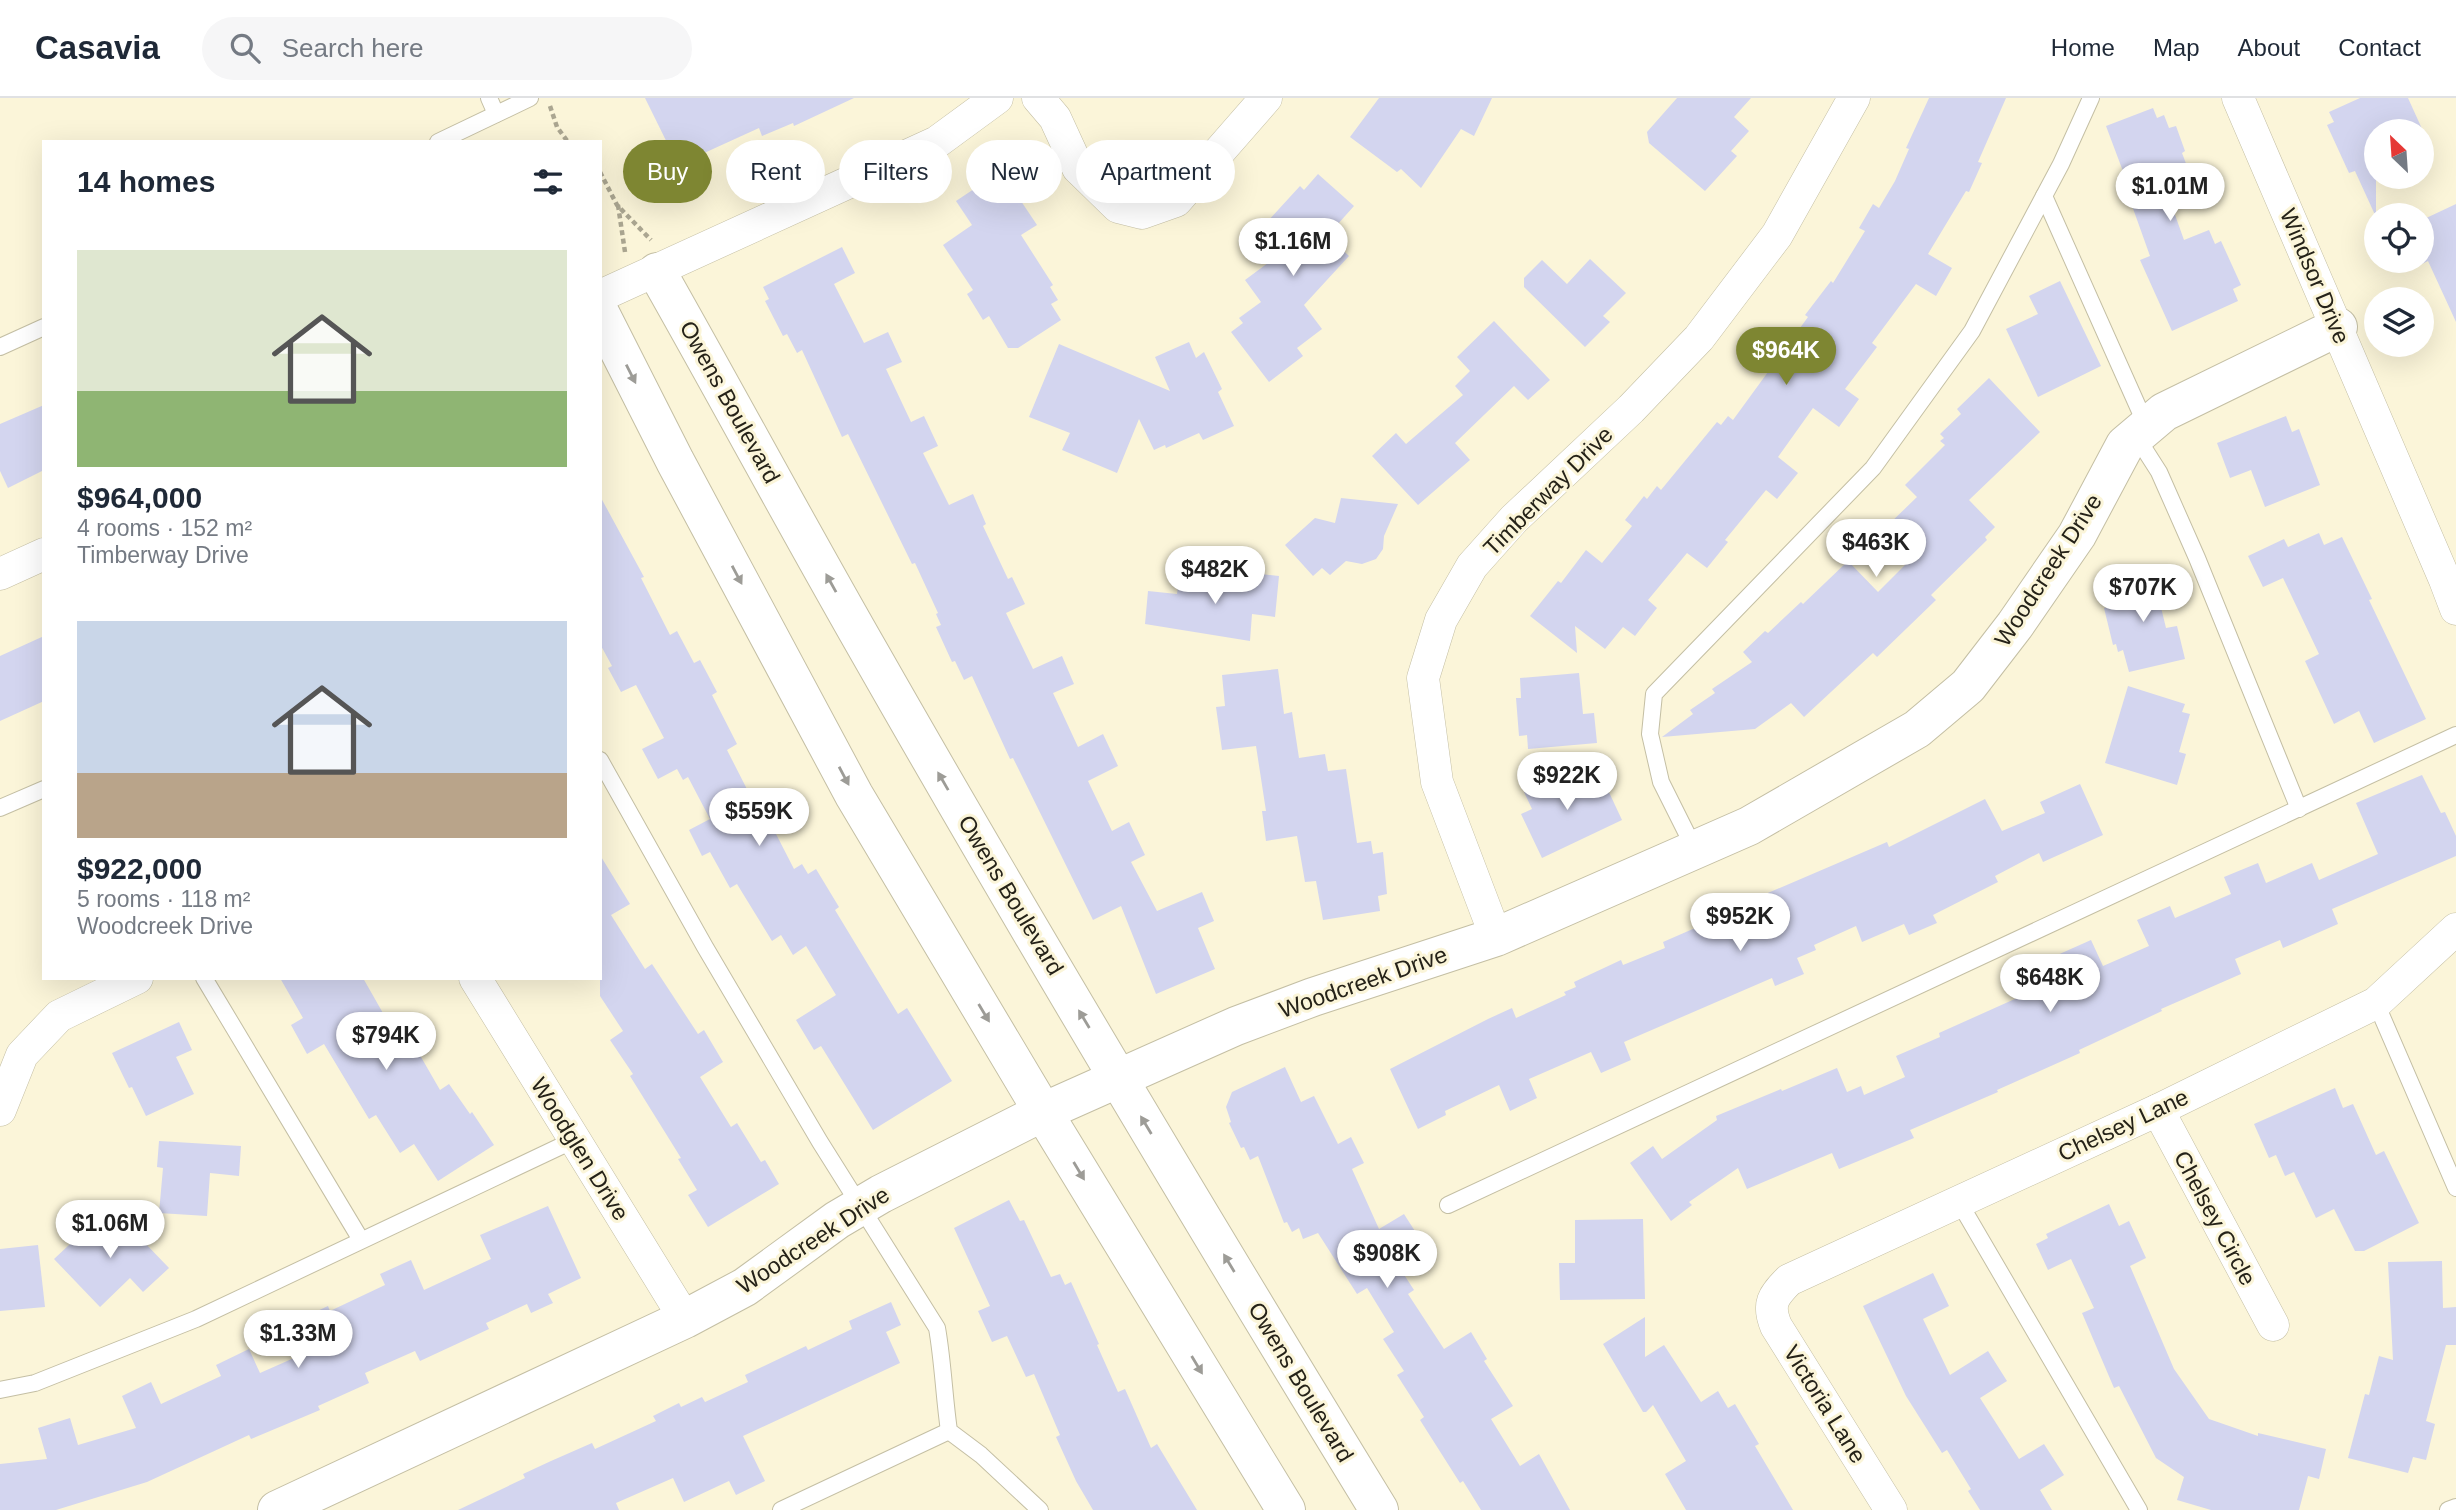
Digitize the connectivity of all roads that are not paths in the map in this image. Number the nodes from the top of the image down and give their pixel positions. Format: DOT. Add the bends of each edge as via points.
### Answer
graph roads {
  1 [pos="489,98"];
  2 [pos="530,98"];
  3 [pos="996,98"];
  4 [pos="1038,98"];
  5 [pos="1266,98"];
  6 [pos="1854,98"];
  7 [pos="2091,98"];
  8 [pos="2238,98"];
  9 [pos="496,114"];
  10 [pos="442,140"];
  11 [pos="2044,196"];
  12 [pos="645,257"];
  13 [pos="602,294"];
  14 [pos="602,317"];
  15 [pos="2337,327"];
  16 [pos="42,328"];
  17 [pos="0,347"];
  18 [pos="2142,431"];
  19 [pos="42,555"];
  20 [pos="0,574"];
  21 [pos="2456,609"];
  22 [pos="2456,735"];
  23 [pos="602,764"];
  24 [pos="42,790"];
  25 [pos="0,808"];
  26 [pos="2299,809"];
  27 [pos="1695,850"];
  28 [pos="2456,929"];
  29 [pos="1496,937"];
  30 [pos="133,980"];
  31 [pos="205,980"];
  32 [pos="476,980"];
  33 [pos="2376,1003"];
  34 [pos="1118,1077"];
  35 [pos="0,1110"];
  36 [pos="2158,1110"];
  37 [pos="1043,1112"];
  38 [pos="574,1140"];
  39 [pos="2456,1188"];
  40 [pos="1959,1202"];
  41 [pos="862,1205"];
  42 [pos="1448,1205"];
  43 [pos="361,1240"];
  44 [pos="1774,1295"];
  45 [pos="685,1319"];
  46 [pos="2273,1325"];
  47 [pos="0,1390"];
  48 [pos="949,1431"];
  49 [pos="2456,1507"];
  50 [pos="277,1510"];
  51 [pos="782,1510"];
  52 [pos="1040,1510"];
  53 [pos="1286,1510"];
  54 [pos="1379,1510"];
  55 [pos="1891,1510"];
  56 [pos="2139,1510"];
  57 [pos="2448,1510"];
  1 -- 9 [label="lane"];
  2 -- 9 [label="lane"];
  3 -- 12 [label="street" via="937,142"];
  4 -- 5 [label="street" via="1055,118 1078,168 1118,207 1142,213 1176,201"];
  6 -- 29 [label="street, Timberway Drive" via="1777,235 1699,338 1514,519 1472,566 1441,620 1423,678 1437,782"];
  7 -- 11 [label="lane"];
  8 -- 15 [label="street, Windsor Drive"];
  9 -- 10 [label="lane"];
  11 -- 18 [label="lane"];
  11 -- 27 [label="lane" via="1972,331 1873,468 1654,694 1650,734 1661,782"];
  12 -- 13 [label="street"];
  34 -- 12 [label="street, Owens Boulevard, one-way"];
  14 -- 37 [label="street, one-way" via="854,795"];
  15 -- 18 [label="street, Woodcreek Drive" via="2164,412"];
  15 -- 21 [label="street, Windsor Drive"];
  16 -- 17 [label="lane"];
  18 -- 26 [label="lane"];
  18 -- 27 [label="street, Woodcreek Drive" via="2125,445 2077,535 1968,686 1917,729 1749,826"];
  19 -- 20 [label="street"];
  22 -- 26 [label="lane"];
  23 -- 41 [label="lane" via="705,947"];
  24 -- 25 [label="lane"];
  26 -- 42 [label="lane"];
  27 -- 29 [label="street, Woodcreek Drive"];
  28 -- 33 [label="street, Chelsey Lane"];
  29 -- 34 [label="street, Woodcreek Drive" via="1313,997"];
  30 -- 35 [label="street" via="59,1016 22,1055"];
  31 -- 43 [label="lane"];
  32 -- 38 [label="street, Woodglen Drive"];
  33 -- 36 [label="street, Chelsey Lane"];
  33 -- 39 [label="lane"];
  34 -- 37 [label="street, Woodcreek Drive"];
  54 -- 34 [label="street, Owens Boulevard, one-way"];
  36 -- 40 [label="street, Chelsey Lane"];
  36 -- 46 [label="street, Chelsey Circle"];
  37 -- 41 [label="street, Woodcreek Drive"];
  37 -- 53 [label="street, one-way"];
  38 -- 43 [label="lane"];
  38 -- 45 [label="street, Woodglen Drive"];
  40 -- 44 [label="street, Chelsey Lane" via="1789,1280"];
  40 -- 56 [label="lane"];
  41 -- 45 [label="street, Woodcreek Drive" via="745,1287"];
  41 -- 48 [label="lane" via="937,1328"];
  43 -- 47 [label="lane" via="196,1319 35,1382"];
  44 -- 55 [label="street, Victoria Lane" via="1770,1312 1776,1326"];
  45 -- 50 [label="street, Woodcreek Drive"];
  48 -- 51 [label="lane"];
  48 -- 52 [label="lane"];
  49 -- 57 [label="lane"];
}
